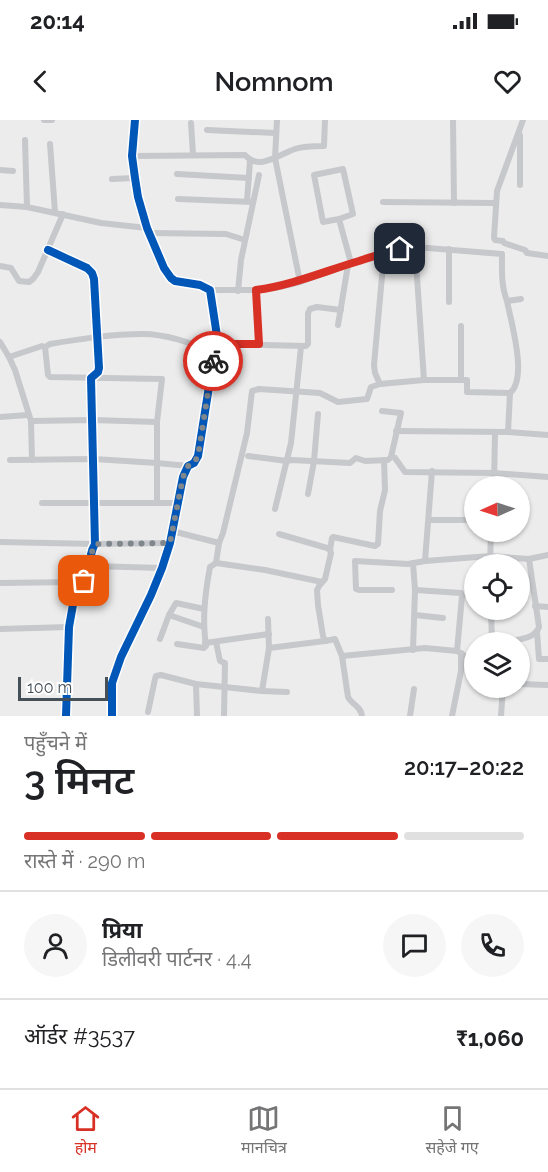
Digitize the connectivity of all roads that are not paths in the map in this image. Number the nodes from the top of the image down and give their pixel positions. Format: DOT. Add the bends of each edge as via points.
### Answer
graph roads {
  1 [pos="44,120"];
  2 [pos="52,120"];
  3 [pos="135,120"];
  4 [pos="277,120"];
  5 [pos="325,120"];
  6 [pos="453,120"];
  7 [pos="523,120"];
  8 [pos="191,123"];
  9 [pos="520,129"];
  10 [pos="207,130"];
  11 [pos="276,133"];
  12 [pos="25,140"];
  13 [pos="50,144"];
  14 [pos="193,154"];
  15 [pos="132,156"];
  16 [pos="274,158"];
  17 [pos="250,161"];
  18 [pos="0,170"];
  19 [pos="13,171"];
  20 [pos="177,174"];
  21 [pos="259,175"];
  22 [pos="135,178"];
  23 [pos="249,178"];
  24 [pos="112,179"];
  25 [pos="520,185"];
  26 [pos="178,199"];
  27 [pos="250,202"];
  28 [pos="383,202"];
  29 [pos="454,203"];
  30 [pos="496,203"];
  31 [pos="0,205"];
  32 [pos="27,207"];
  33 [pos="55,212"];
  34 [pos="63,214"];
  35 [pos="339,219"];
  36 [pos="148,231"];
  37 [pos="245,240"];
  38 [pos="416,247"];
  39 [pos="449,249"];
  40 [pos="48,250"];
  41 [pos="384,254"];
  42 [pos="548,256"];
  43 [pos="349,264"];
  44 [pos="0,266"];
  45 [pos="300,282"];
  46 [pos="210,290"];
  47 [pos="256,290"];
  48 [pos="238,291"];
  49 [pos="521,299"];
  50 [pos="507,301"];
  51 [pos="449,302"];
  52 [pos="341,310"];
  53 [pos="338,325"];
  54 [pos="460,326"];
  55 [pos="98,336"];
  56 [pos="0,342"];
  57 [pos="216,344"];
  58 [pos="259,344"];
  59 [pos="42,346"];
  60 [pos="301,347"];
  61 [pos="215,352"];
  62 [pos="9,357"];
  63 [pos="92,378"];
  64 [pos="424,380"];
  65 [pos="461,380"];
  66 [pos="380,384"];
  67 [pos="297,391"];
  68 [pos="510,393"];
  69 [pos="382,411"];
  70 [pos="318,414"];
  71 [pos="0,417"];
  72 [pos="29,418"];
  73 [pos="93,420"];
  74 [pos="157,422"];
  75 [pos="396,430"];
  76 [pos="495,432"];
  77 [pos="508,432"];
  78 [pos="548,435"];
  79 [pos="248,456"];
  80 [pos="395,458"];
  81 [pos="94,459"];
  82 [pos="10,460"];
  83 [pos="32,460"];
  84 [pos="314,460"];
  85 [pos="384,460"];
  86 [pos="287,461"];
  87 [pos="157,463"];
  88 [pos="188,466"];
  89 [pos="432,471"];
  90 [pos="494,473"];
  91 [pos="548,477"];
  92 [pos="308,494"];
  93 [pos="95,502"];
  94 [pos="42,503"];
  95 [pos="157,503"];
  96 [pos="178,503"];
  97 [pos="275,509"];
  98 [pos="429,520"];
  99 [pos="464,520"];
  100 [pos="172,531"];
  101 [pos="279,534"];
  102 [pos="0,542"];
  103 [pos="170,543"];
  104 [pos="219,543"];
  105 [pos="96,544"];
  106 [pos="330,550"];
  107 [pos="548,555"];
  108 [pos="464,558"];
  109 [pos="530,559"];
  110 [pos="425,561"];
  111 [pos="216,562"];
  112 [pos="413,563"];
  113 [pos="90,566"];
  114 [pos="530,566"];
  115 [pos="162,568"];
  116 [pos="77,582"];
  117 [pos="322,582"];
  118 [pos="0,583"];
  119 [pos="392,590"];
  120 [pos="415,590"];
  121 [pos="536,606"];
  122 [pos="548,607"];
  123 [pos="204,609"];
  124 [pos="169,615"];
  125 [pos="414,615"];
  126 [pos="443,618"];
  127 [pos="268,619"];
  128 [pos="69,627"];
  129 [pos="204,627"];
  130 [pos="0,629"];
  131 [pos="537,632"];
  132 [pos="269,634"];
  133 [pos="530,636"];
  134 [pos="160,639"];
  135 [pos="326,641"];
  136 [pos="216,642"];
  137 [pos="206,643"];
  138 [pos="177,644"];
  139 [pos="269,648"];
  140 [pos="413,650"];
  141 [pos="459,652"];
  142 [pos="464,655"];
  143 [pos="342,656"];
  144 [pos="548,659"];
  145 [pos="196,684"];
  146 [pos="530,684"];
  147 [pos="548,685"];
  148 [pos="224,686"];
  149 [pos="414,688"];
  150 [pos="262,691"];
  151 [pos="287,692"];
  152 [pos="502,698"];
  153 [pos="148,712"];
  154 [pos="363,715"];
  155 [pos="66,716"];
  156 [pos="111,716"];
  157 [pos="197,716"];
  158 [pos="224,716"];
  159 [pos="410,716"];
  160 [pos="452,716"];
  161 [pos="501,716"];
  1 -- 2 [label="street"];
  3 -- 15 [label="street"];
  4 -- 11 [label="street"];
  5 -- 16 [label="street" via="324,146 295,149"];
  6 -- 29 [label="street"];
  7 -- 9 [label="street"];
  8 -- 14 [label="street"];
  9 -- 25 [label="street"];
  9 -- 30 [label="street" via="498,185"];
  10 -- 11 [label="street"];
  11 -- 16 [label="street"];
  12 -- 32 [label="street"];
  13 -- 33 [label="street"];
  14 -- 15 [label="street"];
  14 -- 17 [label="street" via="245,155"];
  15 -- 22 [label="street"];
  16 -- 17 [label="street"];
  16 -- 45 [label="street"];
  17 -- 23 [label="street"];
  18 -- 19 [label="street"];
  20 -- 23 [label="street"];
  21 -- 27 [label="street"];
  22 -- 24 [label="street"];
  22 -- 36 [label="street"];
  23 -- 27 [label="street"];
  26 -- 27 [label="street"];
  27 -- 37 [label="street"];
  28 -- 29 [label="street"];
  29 -- 30 [label="street"];
  30 -- 42 [label="street" via="495,240 527,253"];
  31 -- 32 [label="street"];
  32 -- 33 [label="street"];
  33 -- 34 [label="street"];
  34 -- 36 [label="street"];
  34 -- 40 [label="street"];
  35 -- 35 [label="street" via="323,222 314,174 343,169 353,214"];
  35 -- 43 [label="street"];
  36 -- 37 [label="street" via="226,234"];
  36 -- 46 [label="street" via="171,278"];
  37 -- 48 [label="street"];
  38 -- 39 [label="street"];
  38 -- 41 [label="street"];
  38 -- 64 [label="street"];
  39 -- 50 [label="street" via="502,254"];
  39 -- 51 [label="street"];
  40 -- 44 [label="street" via="29,282 19,281 10,268"];
  40 -- 55 [label="street" via="92,273"];
  41 -- 43 [label="street"];
  41 -- 66 [label="street" via="374,365"];
  43 -- 45 [label="street"];
  43 -- 52 [label="street"];
  45 -- 47 [label="street"];
  46 -- 48 [label="street"];
  46 -- 57 [label="street"];
  47 -- 48 [label="street"];
  47 -- 58 [label="street"];
  49 -- 50 [label="street"];
  50 -- 68 [label="street" via="517,345 518,371 517,385"];
  52 -- 53 [label="street"];
  52 -- 60 [label="street" via="310,309 308,344"];
  54 -- 65 [label="street"];
  55 -- 61 [label="street" via="145,334 185,341"];
  55 -- 63 [label="street" via="99,368"];
  55 -- 63 [label="street" via="45,347 48,376"];
  56 -- 62 [label="street"];
  57 -- 58 [label="street"];
  57 -- 61 [label="street"];
  58 -- 60 [label="street"];
  59 -- 62 [label="street"];
  60 -- 67 [label="street"];
  61 -- 88 [label="street" via="198,456"];
  62 -- 72 [label="street"];
  63 -- 73 [label="street"];
  63 -- 74 [label="street" via="162,380"];
  64 -- 65 [label="street"];
  64 -- 66 [label="street"];
  65 -- 68 [label="street" via="467,380 468,392"];
  66 -- 67 [label="street" via="371,387 367,399 338,402 320,393"];
  67 -- 86 [label="street"];
  67 -- 104 [label="street" via="252,391 243,456"];
  68 -- 77 [label="street"];
  69 -- 75 [label="street" via="401,413"];
  70 -- 84 [label="street"];
  71 -- 72 [label="street"];
  72 -- 73 [label="street"];
  72 -- 83 [label="street"];
  73 -- 74 [label="street"];
  73 -- 81 [label="street"];
  74 -- 87 [label="street"];
  75 -- 76 [label="street"];
  75 -- 85 [label="street" via="391,457"];
  76 -- 77 [label="street"];
  76 -- 90 [label="street"];
  77 -- 78 [label="street"];
  79 -- 86 [label="street"];
  80 -- 89 [label="street" via="405,472"];
  81 -- 83 [label="street"];
  81 -- 87 [label="street"];
  81 -- 93 [label="street"];
  82 -- 83 [label="street"];
  84 -- 85 [label="street"];
  84 -- 86 [label="street"];
  84 -- 92 [label="street"];
  85 -- 106 [label="street" via="385,490 378,544 333,537"];
  86 -- 97 [label="street"];
  87 -- 88 [label="street"];
  87 -- 95 [label="street"];
  88 -- 96 [label="street"];
  89 -- 90 [label="street"];
  89 -- 98 [label="street"];
  90 -- 91 [label="street"];
  93 -- 94 [label="street"];
  93 -- 95 [label="street"];
  93 -- 105 [label="street"];
  95 -- 96 [label="street"];
  96 -- 100 [label="street"];
  98 -- 99 [label="street"];
  98 -- 110 [label="street"];
  100 -- 103 [label="street"];
  100 -- 104 [label="street"];
  101 -- 106 [label="street"];
  102 -- 105 [label="street"];
  103 -- 105 [label="street"];
  103 -- 115 [label="street"];
  104 -- 111 [label="street"];
  105 -- 113 [label="street"];
  106 -- 117 [label="street"];
  107 -- 109 [label="street"];
  108 -- 110 [label="street"];
  110 -- 112 [label="street"];
  111 -- 117 [label="street"];
  111 -- 123 [label="street" via="210,567"];
  112 -- 119 [label="street" via="355,561 356,589"];
  112 -- 120 [label="street"];
  113 -- 115 [label="street"];
  113 -- 116 [label="street" via="88,579"];
  114 -- 121 [label="street"];
  115 -- 156 [label="street" via="120,657 112,683"];
  116 -- 118 [label="street"];
  116 -- 128 [label="street"];
  117 -- 135 [label="street" via="318,600"];
  120 -- 125 [label="street"];
  120 -- 141 [label="street" via="461,593"];
  121 -- 122 [label="street"];
  121 -- 131 [label="street"];
  123 -- 124 [label="street" via="176,603"];
  123 -- 129 [label="street"];
  124 -- 129 [label="street"];
  124 -- 134 [label="street"];
  125 -- 126 [label="street"];
  125 -- 140 [label="street"];
  127 -- 132 [label="street"];
  128 -- 130 [label="street"];
  128 -- 155 [label="street"];
  129 -- 137 [label="street"];
  131 -- 133 [label="street"];
  131 -- 144 [label="street" via="539,659"];
  132 -- 136 [label="street"];
  132 -- 139 [label="street"];
  135 -- 139 [label="street"];
  135 -- 143 [label="street" via="335,639"];
  136 -- 137 [label="street"];
  136 -- 148 [label="street" via="220,661 225,663"];
  137 -- 138 [label="street" via="204,648"];
  139 -- 150 [label="street"];
  140 -- 141 [label="street"];
  140 -- 143 [label="street"];
  141 -- 142 [label="street"];
  141 -- 160 [label="street" via="461,671"];
  143 -- 154 [label="street" via="348,697"];
  145 -- 148 [label="street"];
  145 -- 153 [label="street" via="156,676"];
  145 -- 157 [label="street"];
  146 -- 147 [label="street"];
  148 -- 150 [label="street"];
  148 -- 158 [label="street"];
  149 -- 159 [label="street"];
  150 -- 151 [label="street"];
  152 -- 161 [label="street"];
}
